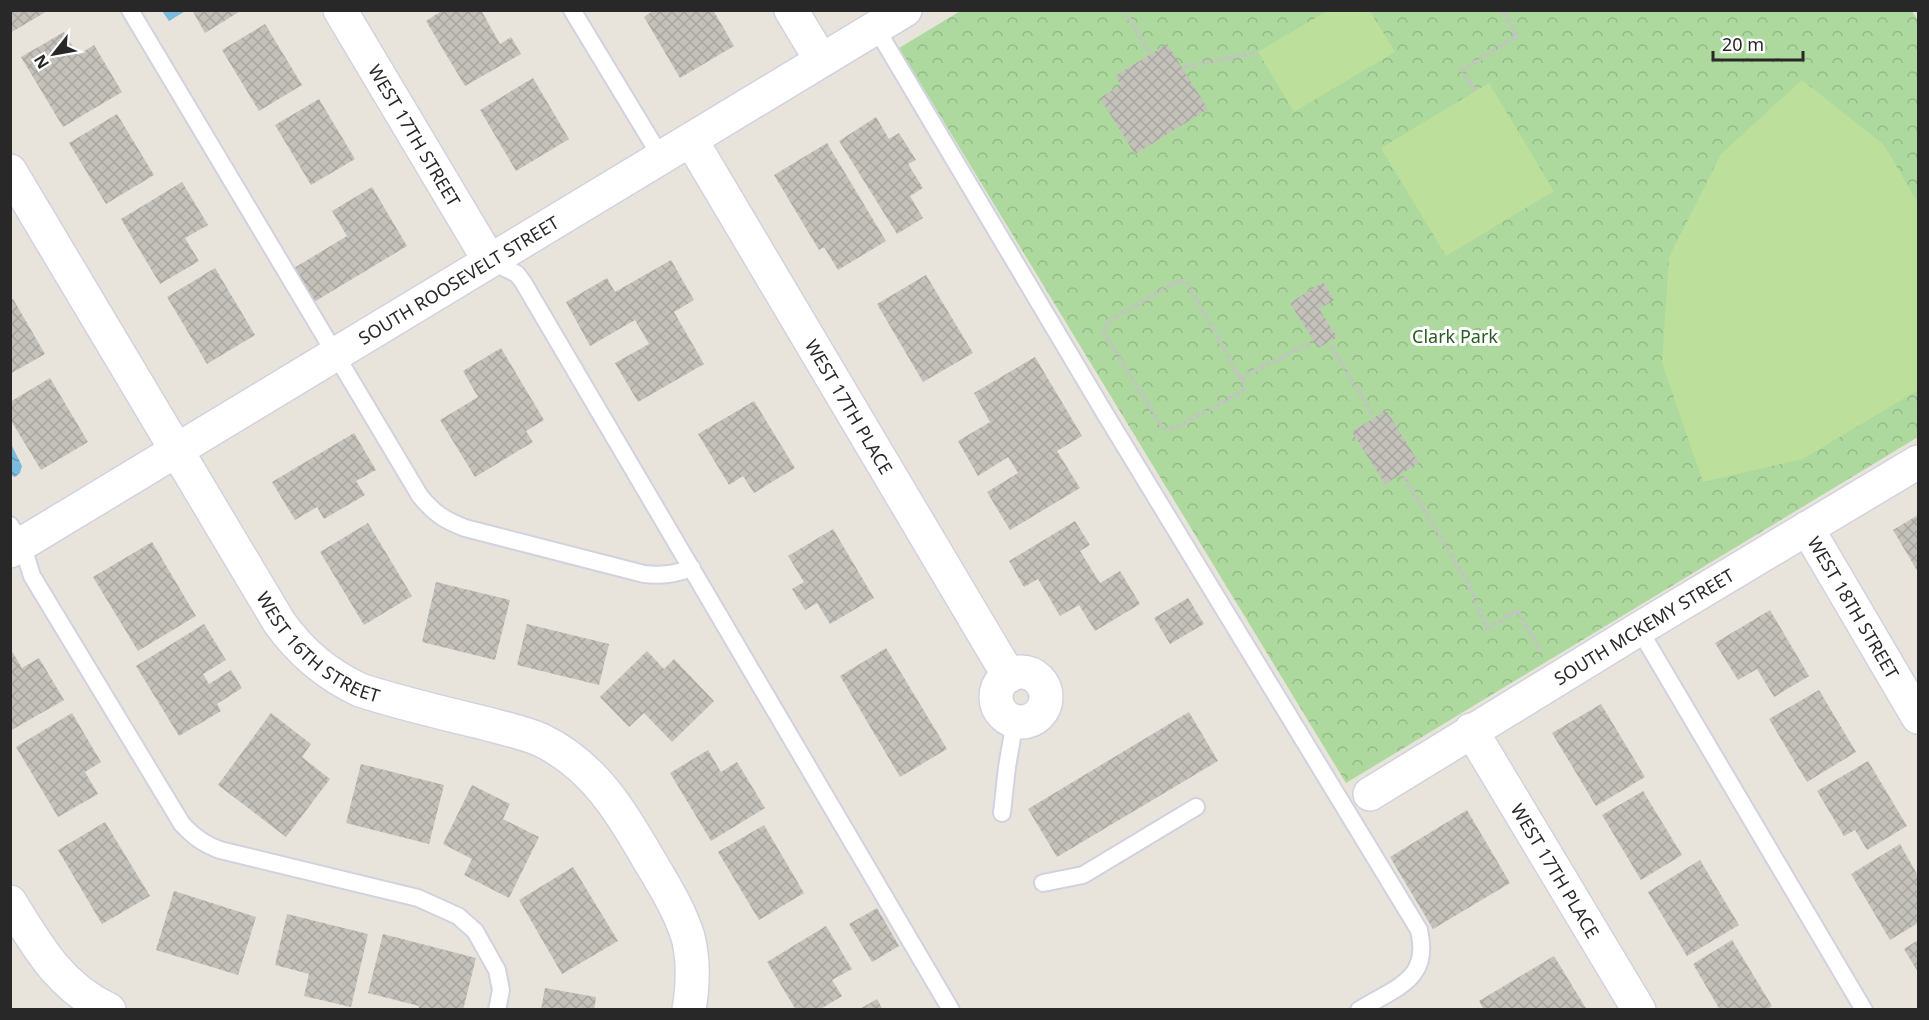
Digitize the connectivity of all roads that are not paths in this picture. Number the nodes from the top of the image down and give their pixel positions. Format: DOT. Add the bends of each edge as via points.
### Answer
graph roads {
  1 [pos="130,10"];
  2 [pos="340,10"];
  3 [pos="572,10"];
  4 [pos="791,10"];
  5 [pos="905,10"];
  6 [pos="876,28"];
  7 [pos="821,60"];
  8 [pos="691,140"];
  9 [pos="661,158"];
  10 [pos="10,171"];
  11 [pos="489,260"];
  12 [pos="335,354"];
  13 [pos="177,450"];
  14 [pos="1918,462"];
  15 [pos="1807,528"];
  16 [pos="14,540"];
  17 [pos="692,568"];
  18 [pos="1639,629"];
  19 [pos="1918,717"];
  20 [pos="1015,722"];
  21 [pos="1471,730"];
  22 [pos="1370,794"];
  23 [pos="1197,807"];
  24 [pos="1002,813"];
  25 [pos="1042,883"];
  26 [pos="10,902"];
  27 [pos="109,1010"];
  28 [pos="497,1010"];
  29 [pos="689,1010"];
  30 [pos="951,1010"];
  31 [pos="1359,1010"];
  32 [pos="1639,1010"];
  33 [pos="1864,1010"];
  1 -- 12 [label="lane"];
  2 -- 11 [label="street, WEST 17TH STREET"];
  3 -- 9 [label="lane"];
  4 -- 7 [label="street"];
  5 -- 6 [label="street, SOUTH ROOSEVELT STREET"];
  6 -- 7 [label="street, SOUTH ROOSEVELT STREET"];
  6 -- 31 [label="lane" via="1419,930 1422,959 1417,972"];
  7 -- 8 [label="street, SOUTH ROOSEVELT STREET"];
  8 -- 9 [label="street, SOUTH ROOSEVELT STREET"];
  8 -- 20 [label="street, WEST 17TH PLACE" via="1009,676 1032,675 1039,680 1046,694 1043,710 1031,720"];
  9 -- 11 [label="street, SOUTH ROOSEVELT STREET"];
  10 -- 13 [label="street, WEST 16TH STREET"];
  11 -- 12 [label="street, SOUTH ROOSEVELT STREET"];
  11 -- 17 [label="lane" via="517,274 523,282"];
  12 -- 13 [label="street, SOUTH ROOSEVELT STREET"];
  12 -- 17 [label="lane" via="420,496 448,522 644,574 661,576"];
  13 -- 16 [label="street, SOUTH ROOSEVELT STREET"];
  13 -- 29 [label="street, WEST 16TH STREET" via="279,622 305,655 322,669 340,681 379,696 540,740 572,758 601,786 623,815 682,920 692,957"];
  14 -- 15 [label="street, SOUTH MCKEMY STREET"];
  15 -- 18 [label="street, SOUTH MCKEMY STREET"];
  15 -- 19 [label="street, WEST 18TH STREET"];
  16 -- 28 [label="lane" via="32,576 192,835 220,850 418,898 458,916 475,931 497,970 501,990"];
  17 -- 30 [label="lane"];
  18 -- 21 [label="street, SOUTH MCKEMY STREET"];
  18 -- 33 [label="lane"];
  20 -- 24 [label="lane"];
  21 -- 22 [label="street, SOUTH MCKEMY STREET"];
  21 -- 32 [label="street, WEST 17TH PLACE"];
  23 -- 25 [label="lane" via="1083,875"];
  26 -- 27 [label="street" via="53,969 72,987"];
}
